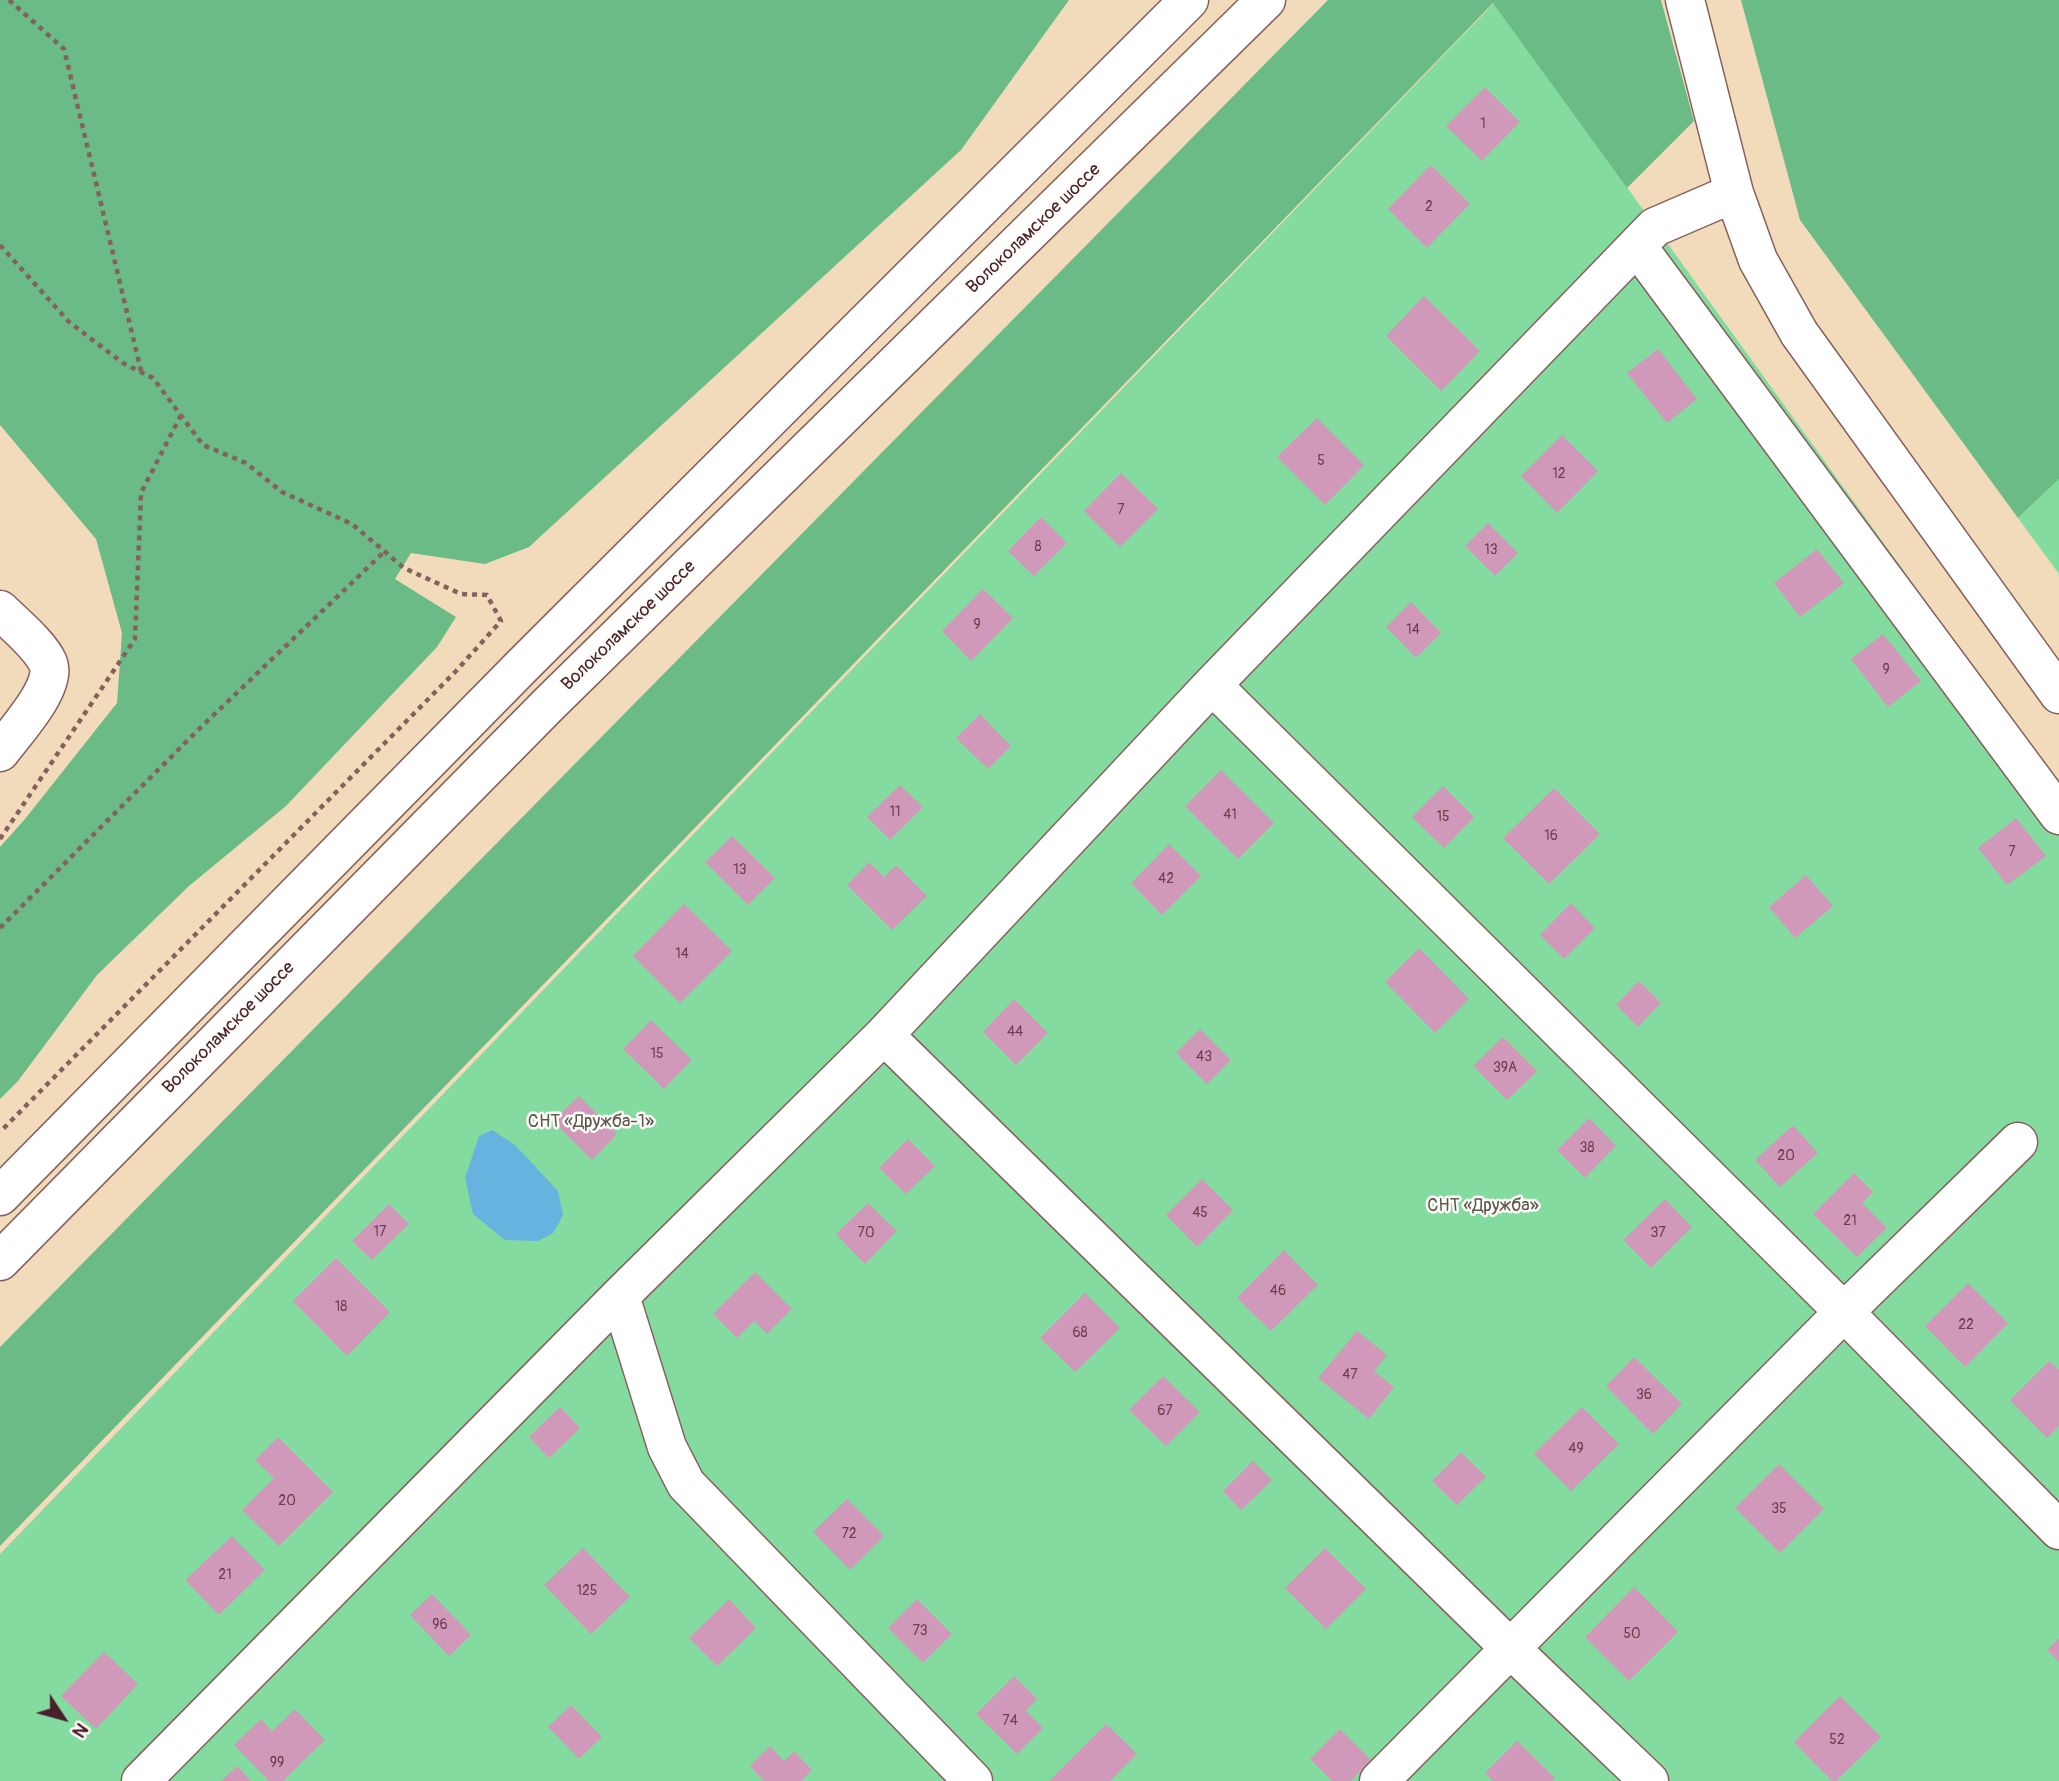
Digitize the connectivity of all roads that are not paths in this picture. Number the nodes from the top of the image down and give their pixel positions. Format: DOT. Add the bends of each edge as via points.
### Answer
graph roads {
  1 [pos="1189,0"];
  2 [pos="1266,0"];
  3 [pos="1685,0"];
  4 [pos="1734,193"];
  5 [pos="1637,246"];
  6 [pos="0,610"];
  7 [pos="1212,685"];
  8 [pos="2059,694"];
  9 [pos="0,752"];
  10 [pos="2059,815"];
  11 [pos="884,1035"];
  12 [pos="2018,1142"];
  13 [pos="0,1196"];
  14 [pos="0,1261"];
  15 [pos="620,1296"];
  16 [pos="1844,1312"];
  17 [pos="2059,1531"];
  18 [pos="1510,1648"];
  19 [pos="141,1781"];
  20 [pos="973,1781"];
  21 [pos="1379,1781"];
  22 [pos="1649,1781"];
  1 -- 13 [label="main road"];
  2 -- 14 [label="main road, Волоколамское шоссе" via="549,704"];
  3 -- 4 [label="main road"];
  4 -- 5 [label="main road" via="1655,227"];
  4 -- 8 [label="main road" via="1758,260 1799,333"];
  5 -- 7 [label="main road"];
  5 -- 10 [label="main road"];
  6 -- 9 [label="main road" via="42,654 50,671 45,691"];
  7 -- 11 [label="main road"];
  7 -- 16 [label="main road"];
  11 -- 15 [label="main road"];
  11 -- 18 [label="main road"];
  12 -- 16 [label="main road"];
  15 -- 19 [label="main road"];
  15 -- 20 [label="main road" via="667,1447 686,1484"];
  16 -- 17 [label="main road"];
  16 -- 18 [label="main road"];
  18 -- 21 [label="main road"];
  18 -- 22 [label="main road"];
}
